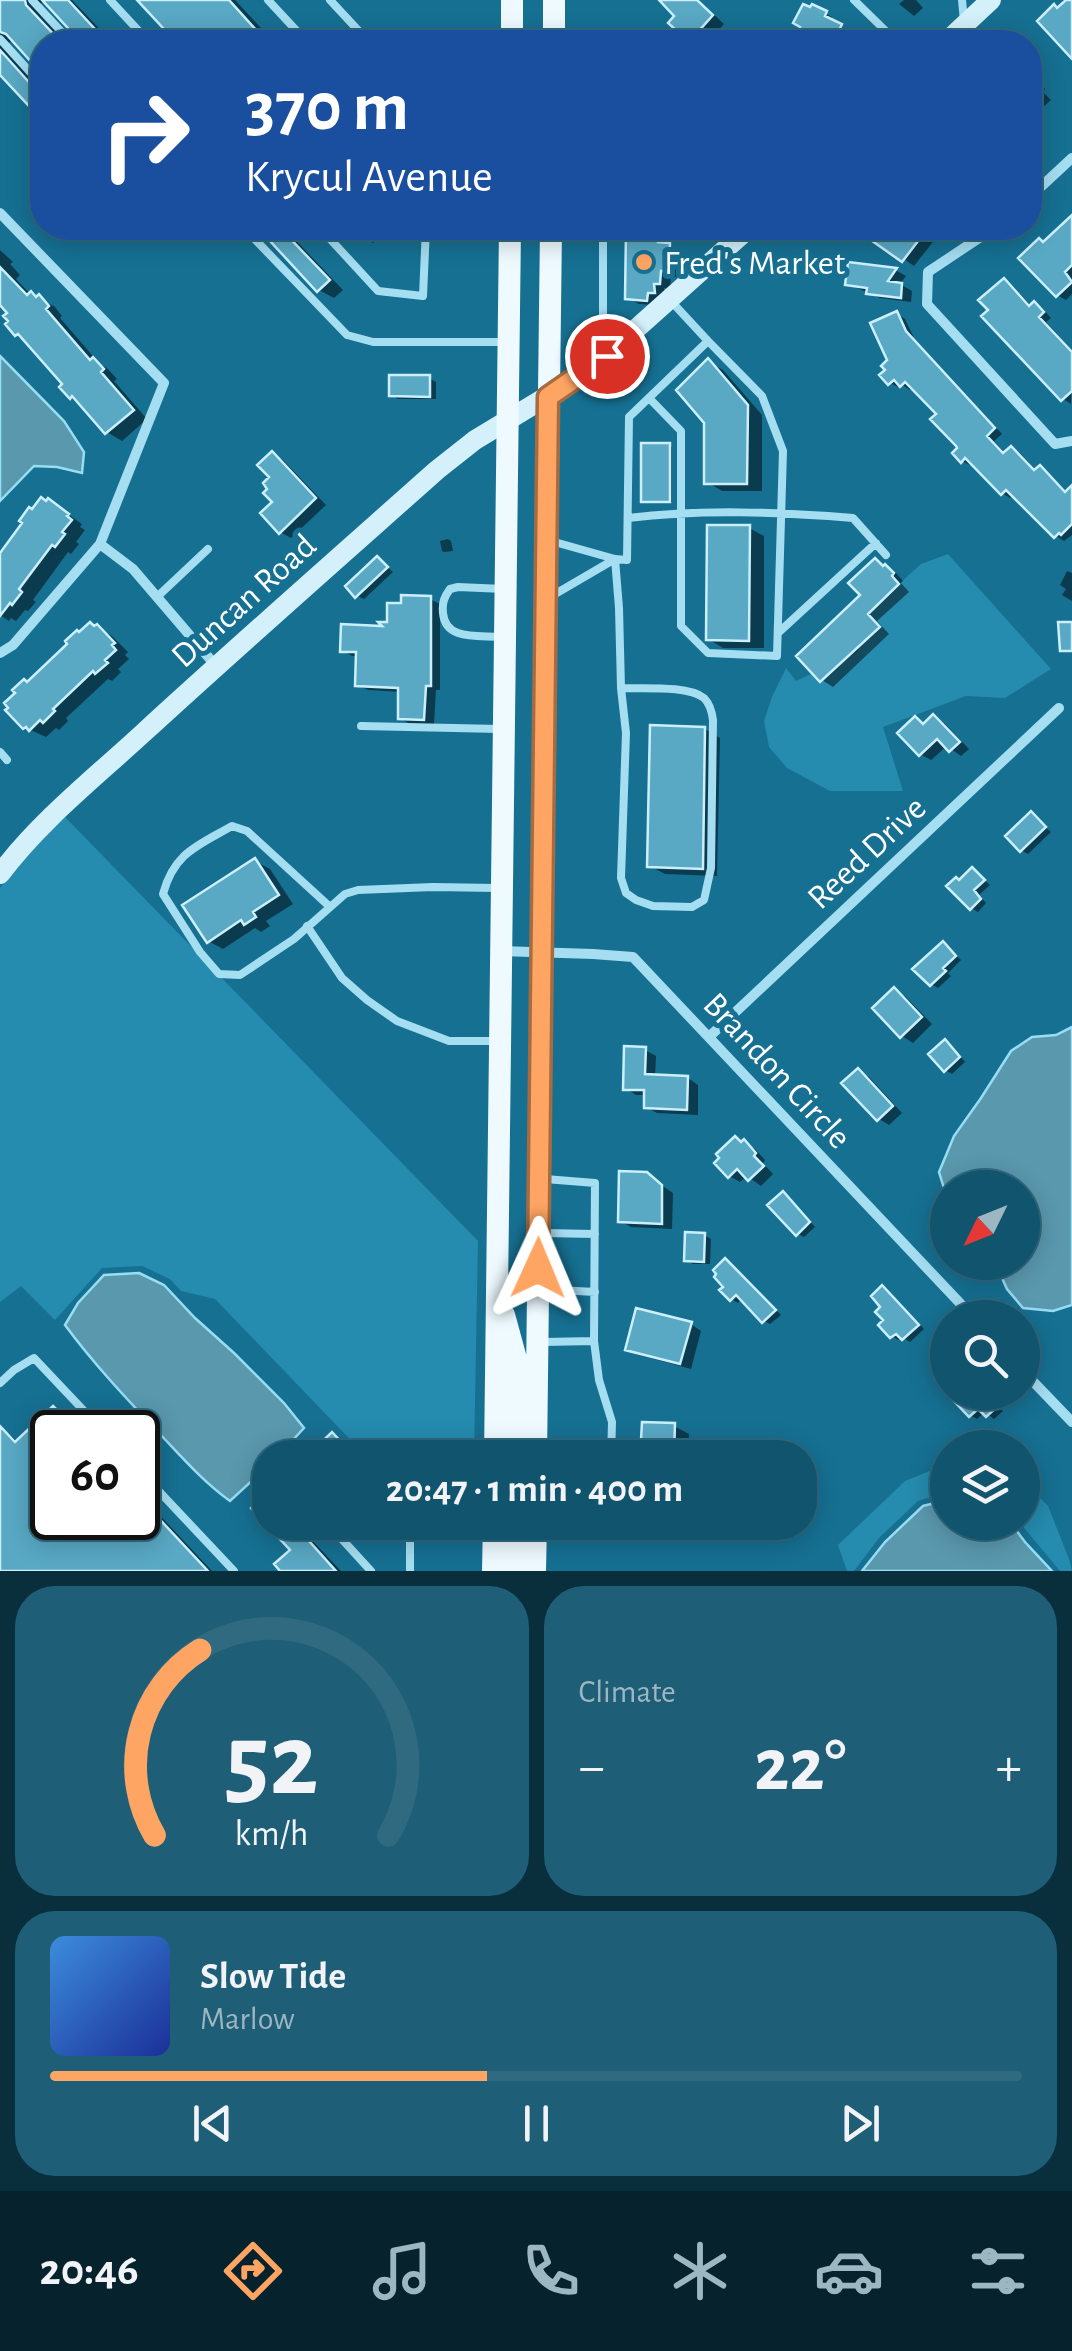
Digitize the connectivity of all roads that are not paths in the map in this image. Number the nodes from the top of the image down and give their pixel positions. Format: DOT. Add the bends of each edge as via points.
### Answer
graph roads {
  1 [pos="32,0"];
  2 [pos="110,0"];
  3 [pos="268,0"];
  4 [pos="330,0"];
  5 [pos="512,0"];
  6 [pos="554,0"];
  7 [pos="854,0"];
  8 [pos="962,0"];
  9 [pos="991,0"];
  10 [pos="964,26"];
  11 [pos="60,30"];
  12 [pos="139,30"];
  13 [pos="296,30"];
  14 [pos="358,30"];
  15 [pos="512,30"];
  16 [pos="554,30"];
  17 [pos="884,30"];
  18 [pos="960,30"];
  19 [pos="0,40"];
  20 [pos="30,72"];
  21 [pos="1072,158"];
  22 [pos="1042,186"];
  23 [pos="0,213"];
  24 [pos="256,240"];
  25 [pos="331,240"];
  26 [pos="425,240"];
  27 [pos="510,240"];
  28 [pos="552,240"];
  29 [pos="603,240"];
  30 [pos="722,240"];
  31 [pos="735,240"];
  32 [pos="976,240"];
  33 [pos="730,245"];
  34 [pos="670,300"];
  35 [pos="708,341"];
  36 [pos="508,342"];
  37 [pos="607,356"];
  38 [pos="548,397"];
  39 [pos="649,398"];
  40 [pos="506,420"];
  41 [pos="1072,441"];
  42 [pos="679,512"];
  43 [pos="781,512"];
  44 [pos="628,518"];
  45 [pos="547,540"];
  46 [pos="876,543"];
  47 [pos="100,544"];
  48 [pos="208,549"];
  49 [pos="886,554"];
  50 [pos="615,559"];
  51 [pos="505,589"];
  52 [pos="158,597"];
  53 [pos="546,599"];
  54 [pos="778,633"];
  55 [pos="504,637"];
  56 [pos="0,653"];
  57 [pos="216,666"];
  58 [pos="621,688"];
  59 [pos="1059,708"];
  60 [pos="361,726"];
  61 [pos="504,729"];
  62 [pos="0,874"];
  63 [pos="502,888"];
  64 [pos="329,906"];
  65 [pos="307,926"];
  66 [pos="500,951"];
  67 [pos="543,952"];
  68 [pos="710,1036"];
  69 [pos="499,1041"];
  70 [pos="540,1179"];
  71 [pos="538,1233"];
  72 [pos="595,1234"];
  73 [pos="496,1288"];
  74 [pos="538,1289"];
  75 [pos="595,1292"];
  76 [pos="957,1300"];
  77 [pos="594,1341"];
  78 [pos="538,1342"];
  79 [pos="0,1383"];
  80 [pos="1040,1389"];
  81 [pos="83,1410"];
  82 [pos="1072,1422"];
  83 [pos="495,1440"];
  84 [pos="515,1440"];
  85 [pos="536,1440"];
  86 [pos="612,1440"];
  87 [pos="160,1492"];
  88 [pos="343,1540"];
  89 [pos="410,1540"];
  90 [pos="494,1540"];
  91 [pos="514,1540"];
  92 [pos="536,1540"];
  93 [pos="234,1571"];
  94 [pos="371,1571"];
  95 [pos="410,1571"];
  96 [pos="493,1571"];
  97 [pos="514,1571"];
  98 [pos="535,1571"];
  1 -- 11 [label="lane"];
  2 -- 12 [label="lane"];
  3 -- 13 [label="lane"];
  4 -- 14 [label="lane"];
  5 -- 15 [label="main road"];
  6 -- 16 [label="main road"];
  7 -- 17 [label="lane"];
  8 -- 10 [label="lane"];
  9 -- 10 [label="street"];
  10 -- 18 [label="street"];
  19 -- 20 [label="lane"];
  21 -- 22 [label="street"];
  23 -- 47 [label="street" via="164,384"];
  24 -- 36 [label="lane" via="347,335 373,342"];
  25 -- 26 [label="lane" via="378,291 423,296"];
  27 -- 36 [label="main road"];
  28 -- 38 [label="main road"];
  29 -- 37 [label="lane"];
  30 -- 33 [label="lane"];
  31 -- 33 [label="street, Duncan Road"];
  32 -- 41 [label="street" via="928,272 927,304 1055,444"];
  33 -- 34 [label="street, Duncan Road"];
  34 -- 35 [label="lane"];
  34 -- 37 [label="street, Duncan Road"];
  35 -- 39 [label="lane"];
  35 -- 43 [label="lane" via="762,396 783,451"];
  36 -- 40 [label="main road"];
  37 -- 38 [label="street, Duncan Road"];
  38 -- 40 [label="street, Duncan Road"];
  38 -- 45 [label="main road"];
  39 -- 42 [label="lane" via="681,431"];
  39 -- 44 [label="lane" via="629,417"];
  40 -- 51 [label="main road"];
  40 -- 57 [label="street, Duncan Road" via="437,470"];
  42 -- 43 [label="lane"];
  42 -- 44 [label="lane"];
  42 -- 54 [label="lane" via="680,626 708,653 777,656"];
  43 -- 46 [label="lane" via="853,518"];
  43 -- 54 [label="lane"];
  44 -- 50 [label="lane" via="627,560"];
  45 -- 50 [label="lane"];
  45 -- 53 [label="main road"];
  46 -- 49 [label="lane"];
  46 -- 54 [label="lane"];
  47 -- 52 [label="street"];
  47 -- 56 [label="street"];
  48 -- 52 [label="lane"];
  50 -- 53 [label="lane"];
  50 -- 58 [label="lane"];
  51 -- 55 [label="main road"];
  51 -- 55 [label="lane" via="458,587 443,600 449,630"];
  52 -- 57 [label="street"];
  53 -- 67 [label="main road"];
  55 -- 61 [label="main road"];
  57 -- 62 [label="street, Duncan Road"];
  58 -- 58 [label="lane" via="621,878 636,900 692,907 704,900 711,868 710,707 688,690"];
  59 -- 68 [label="street, Reed Drive"];
  60 -- 61 [label="lane"];
  61 -- 63 [label="main road"];
  63 -- 64 [label="lane" via="358,890"];
  63 -- 66 [label="main road"];
  64 -- 65 [label="lane"];
  64 -- 65 [label="lane" via="247,831 232,826 183,853 168,875 163,894 220,974 240,975"];
  65 -- 69 [label="lane" via="342,978 397,1022 449,1041"];
  66 -- 67 [label="street, Brandon Circle"];
  66 -- 69 [label="main road"];
  67 -- 68 [label="street, Brandon Circle" via="633,957"];
  67 -- 70 [label="main road"];
  68 -- 76 [label="street, Brandon Circle"];
  69 -- 73 [label="main road"];
  70 -- 71 [label="main road"];
  70 -- 72 [label="lane" via="595,1182"];
  71 -- 72 [label="lane"];
  71 -- 74 [label="main road"];
  72 -- 75 [label="lane"];
  73 -- 83 [label="main road"];
  73 -- 84 [label="main road" via="516,1359"];
  74 -- 75 [label="lane"];
  74 -- 78 [label="main road"];
  75 -- 77 [label="lane"];
  77 -- 78 [label="lane"];
  77 -- 86 [label="lane"];
  78 -- 85 [label="main road"];
  79 -- 81 [label="lane" via="34,1358"];
  80 -- 82 [label="street"];
  87 -- 93 [label="lane"];
  88 -- 94 [label="lane"];
  89 -- 95 [label="lane"];
  90 -- 96 [label="main road"];
  91 -- 97 [label="main road"];
  92 -- 98 [label="main road"];
}
